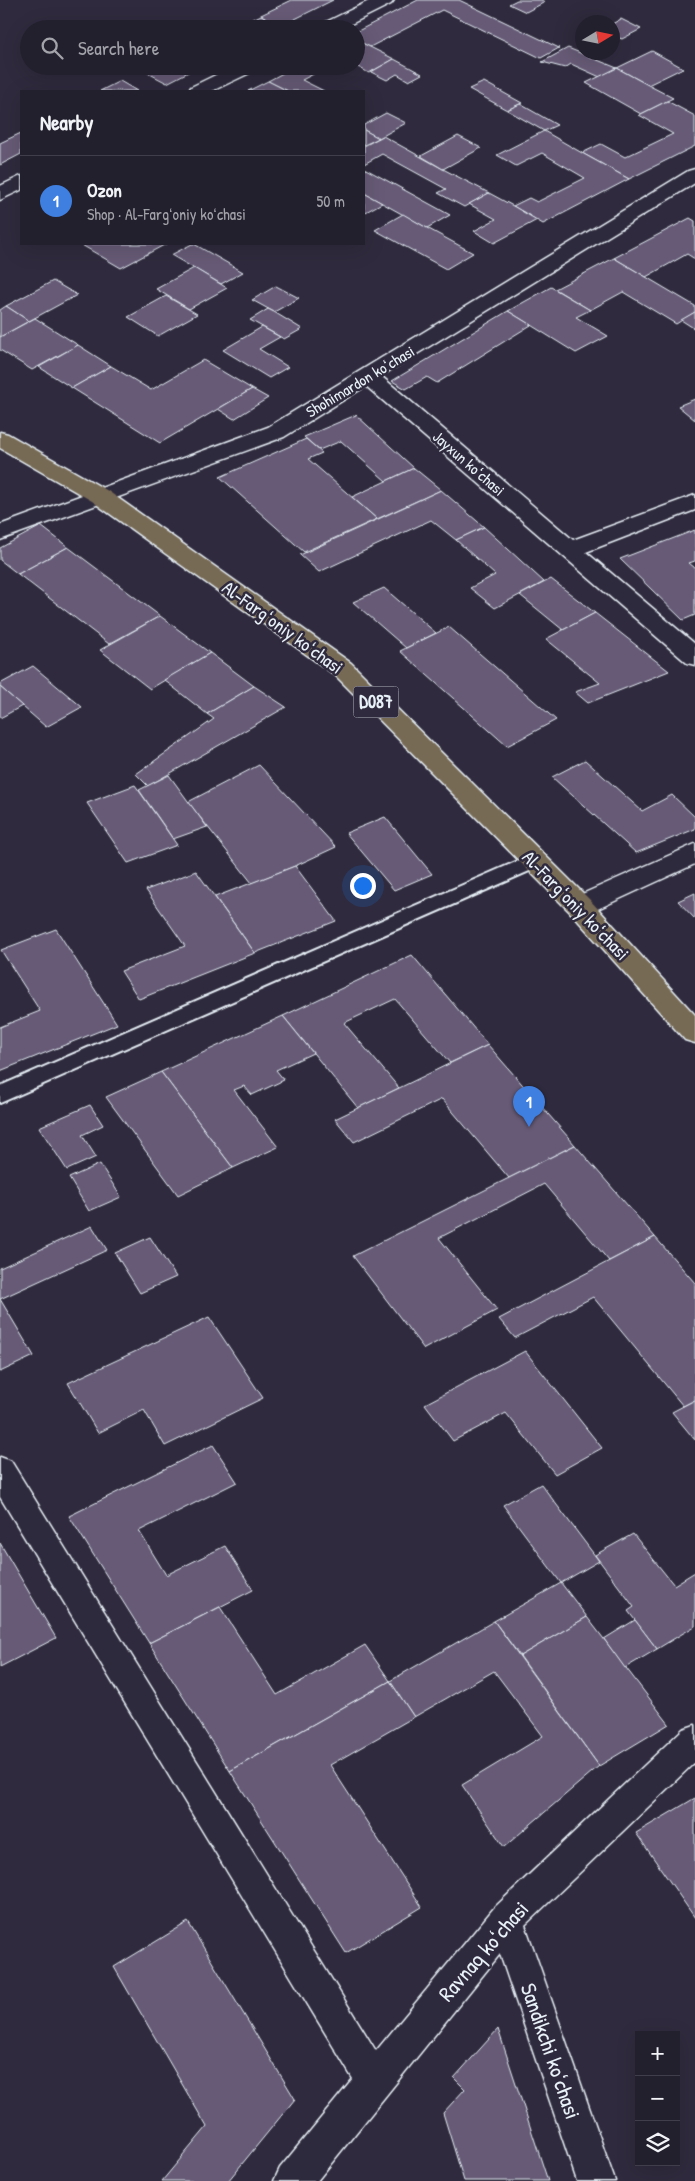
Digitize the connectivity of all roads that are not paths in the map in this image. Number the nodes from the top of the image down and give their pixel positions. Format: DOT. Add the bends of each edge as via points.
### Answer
graph roads {
  1 [pos="385,0"];
  2 [pos="344,20"];
  3 [pos="231,75"];
  4 [pos="200,90"];
  5 [pos="695,175"];
  6 [pos="20,183"];
  7 [pos="0,194"];
  8 [pos="368,376"];
  9 [pos="0,439"];
  10 [pos="100,496"];
  11 [pos="695,502"];
  12 [pos="0,533"];
  13 [pos="570,550"];
  14 [pos="695,657"];
  15 [pos="695,853"];
  16 [pos="534,861"];
  17 [pos="580,906"];
  18 [pos="695,1033"];
  19 [pos="0,1095"];
  20 [pos="0,1470"];
  21 [pos="695,1740"];
  22 [pos="506,1920"];
  23 [pos="374,2080"];
  24 [pos="293,2181"];
  25 [pos="596,2181"];
  1 -- 2 [label="street"];
  3 -- 4 [label="street"];
  5 -- 8 [label="street, Shohimardon koʻchasi"];
  6 -- 7 [label="street"];
  8 -- 10 [label="street, Shohimardon koʻchasi" via="276,432"];
  8 -- 13 [label="street, Jayxun koʻchasi"];
  9 -- 10 [label="main road, Al-Fargʻoniy koʻchasi / D087"];
  10 -- 12 [label="street, Shohimardon koʻchasi"];
  10 -- 16 [label="main road, Al-Fargʻoniy koʻchasi / D087" via="343,669"];
  11 -- 13 [label="street"];
  13 -- 14 [label="street, Jayxun koʻchasi"];
  15 -- 17 [label="street"];
  16 -- 17 [label="main road, Al-Fargʻoniy koʻchasi / D087"];
  16 -- 19 [label="lane"];
  17 -- 18 [label="main road, Al-Fargʻoniy koʻchasi / D087"];
  20 -- 23 [label="street"];
  21 -- 22 [label="street, Ravnaq koʻchasi"];
  22 -- 23 [label="street, Ravnaq koʻchasi"];
  22 -- 25 [label="street, Sandikchi koʻchasi"];
  23 -- 24 [label="street, Ravnaq koʻchasi"];
}
